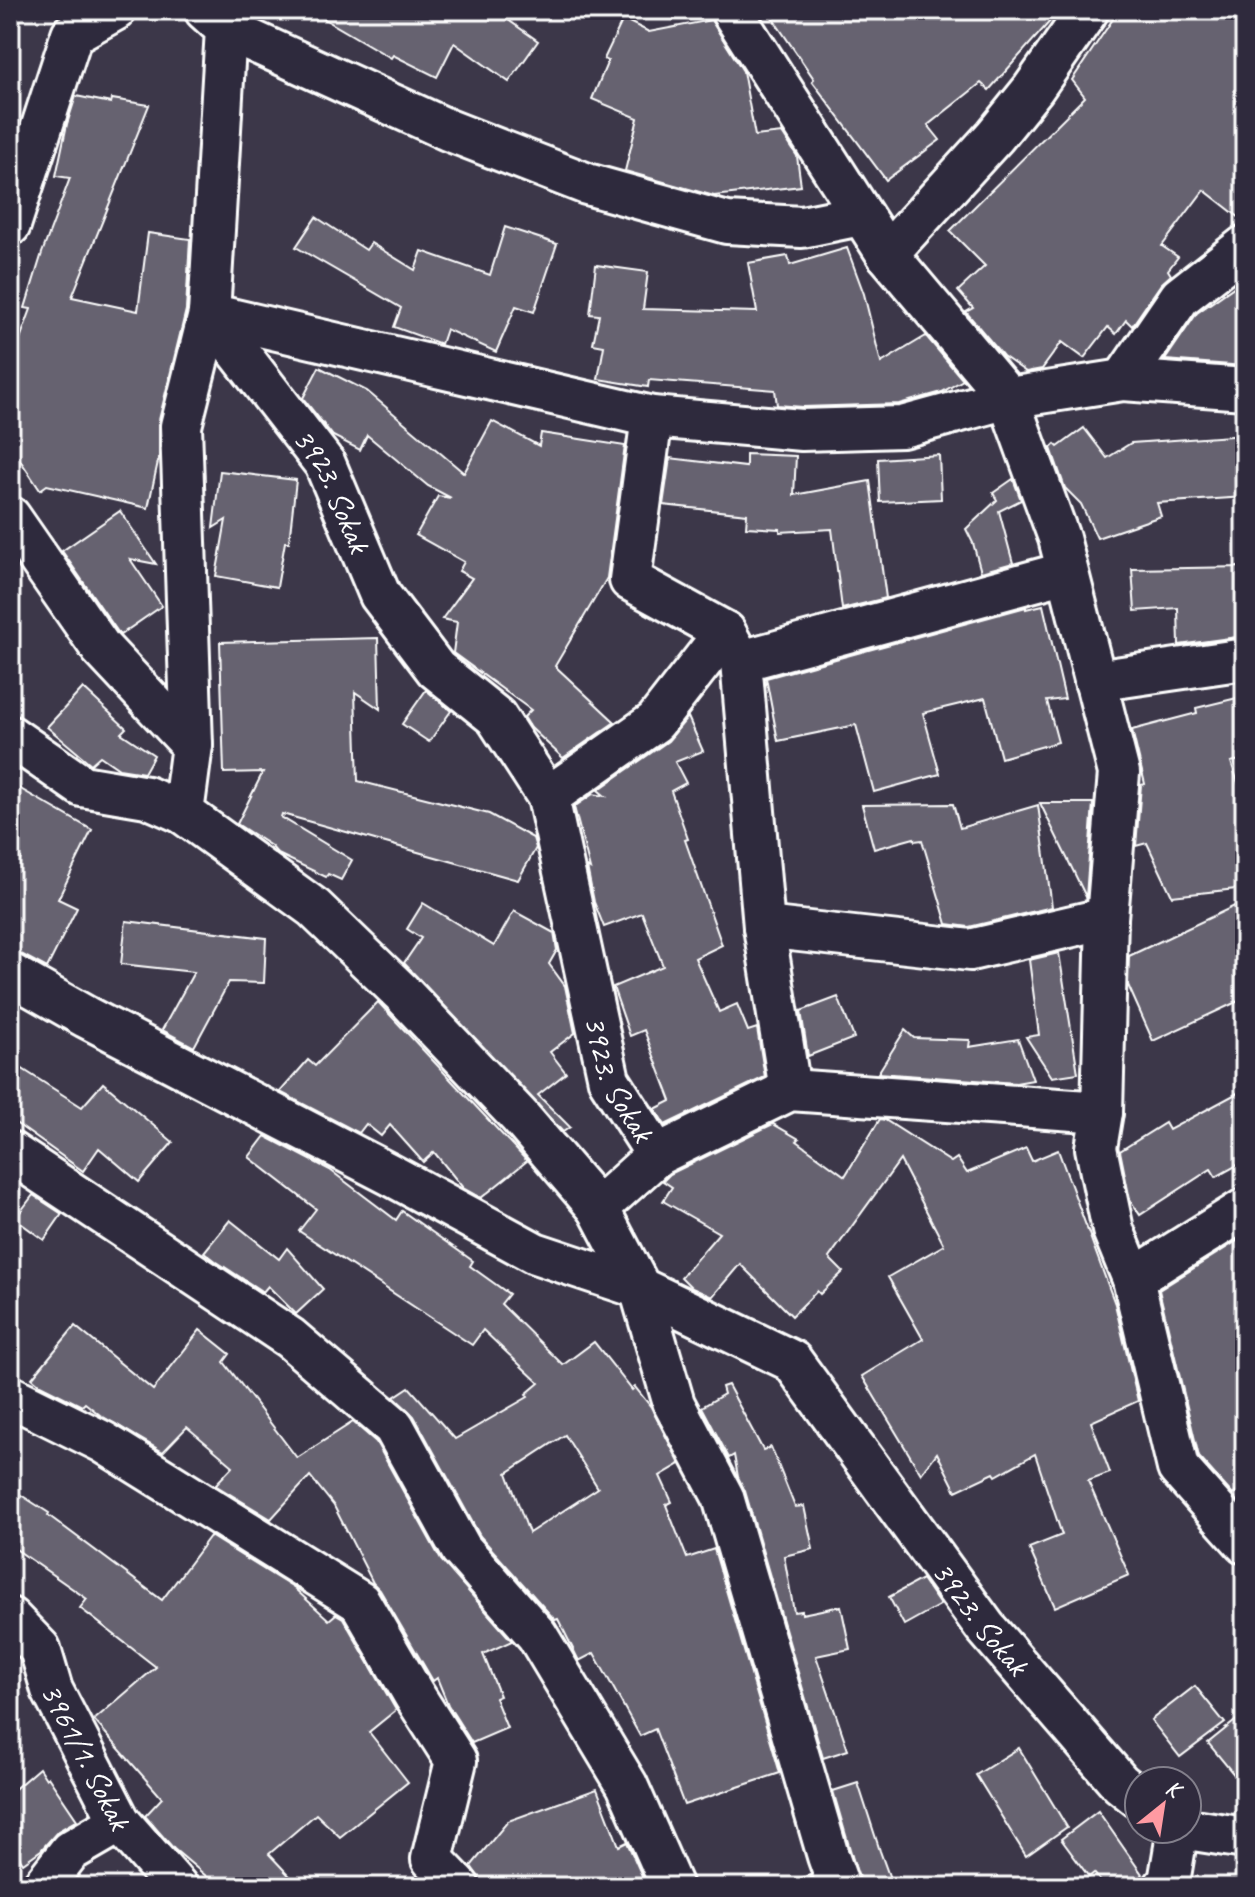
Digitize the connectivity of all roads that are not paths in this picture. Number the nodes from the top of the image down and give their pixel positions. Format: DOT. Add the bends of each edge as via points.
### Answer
graph roads {
  1 [pos="115,10"];
  2 [pos="731,10"];
  3 [pos="1088,10"];
  4 [pos="216,20"];
  5 [pos="861,215"];
  6 [pos="10,225"];
  7 [pos="1245,246"];
  8 [pos="887,254"];
  9 [pos="209,314"];
  10 [pos="1123,380"];
  11 [pos="1245,389"];
  12 [pos="1008,398"];
  13 [pos="652,417"];
  14 [pos="10,517"];
  15 [pos="1067,572"];
  16 [pos="733,646"];
  17 [pos="1245,659"];
  18 [pos="1095,681"];
  19 [pos="10,736"];
  20 [pos="192,745"];
  21 [pos="548,797"];
  22 [pos="183,813"];
  23 [pos="1107,918"];
  24 [pos="764,927"];
  25 [pos="10,974"];
  26 [pos="790,1090"];
  27 [pos="1102,1112"];
  28 [pos="10,1152"];
  29 [pos="657,1155"];
  30 [pos="598,1208"];
  31 [pos="1245,1209"];
  32 [pos="1133,1279"];
  33 [pos="640,1288"];
  34 [pos="10,1396"];
  35 [pos="1245,1543"];
  36 [pos="10,1618"];
  37 [pos="25,1655"];
  38 [pos="1123,1785"];
  39 [pos="120,1822"];
  40 [pos="1203,1831"];
  41 [pos="1245,1838"];
  42 [pos="1175,1845"];
  43 [pos="42,1887"];
  44 [pos="177,1887"];
  45 [pos="459,1887"];
  46 [pos="672,1887"];
  47 [pos="839,1887"];
  48 [pos="1164,1887"];
  1 -- 6 [label="street" via="72,34"];
  2 -- 5 [label="street"];
  3 -- 8 [label="street" via="995,136"];
  4 -- 5 [label="street" via="448,130 587,184 727,223 802,227"];
  4 -- 9 [label="street"];
  5 -- 8 [label="street"];
  7 -- 10 [label="street" via="1180,297"];
  8 -- 12 [label="street"];
  9 -- 13 [label="street"];
  9 -- 20 [label="street" via="181,426"];
  9 -- 21 [label="street, 3923. Sokak" via="325,464 380,595 436,669 496,717"];
  10 -- 11 [label="street"];
  10 -- 12 [label="street"];
  12 -- 13 [label="street" via="902,427 802,430"];
  12 -- 15 [label="street"];
  13 -- 16 [label="street" via="630,580"];
  14 -- 20 [label="street" via="101,648"];
  15 -- 16 [label="street"];
  15 -- 18 [label="street"];
  16 -- 21 [label="street" via="655,722"];
  16 -- 24 [label="street"];
  17 -- 18 [label="street"];
  18 -- 23 [label="street" via="1119,773"];
  19 -- 22 [label="street" via="82,786 147,797"];
  20 -- 22 [label="street"];
  21 -- 29 [label="street, 3923. Sokak" via="609,1080"];
  22 -- 30 [label="street" via="314,908 476,1071"];
  23 -- 24 [label="street" via="970,950"];
  23 -- 27 [label="street"];
  24 -- 26 [label="street"];
  25 -- 33 [label="street, 3923. Sokak" via="535,1253"];
  26 -- 27 [label="street"];
  26 -- 29 [label="street"];
  27 -- 32 [label="street" via="1096,1148 1113,1230"];
  28 -- 46 [label="street" via="290,1338 394,1427 461,1549 537,1635 627,1785"];
  29 -- 30 [label="street, 3923. Sokak"];
  30 -- 33 [label="street"];
  31 -- 32 [label="street"];
  32 -- 35 [label="street" via="1178,1468"];
  33 -- 38 [label="street, 3923. Sokak" via="792,1361 985,1627"];
  33 -- 47 [label="street" via="674,1404 723,1497"];
  34 -- 45 [label="street" via="103,1442 360,1602 456,1761 432,1859"];
  36 -- 37 [label="street, 3961/1. Sokak"];
  37 -- 39 [label="street, 3961/1. Sokak" via="52,1690"];
  39 -- 43 [label="street" via="70,1851"];
  39 -- 44 [label="street, 3961/1. Sokak"];
  40 -- 41 [label="street"];
  42 -- 48 [label="street"];
}
